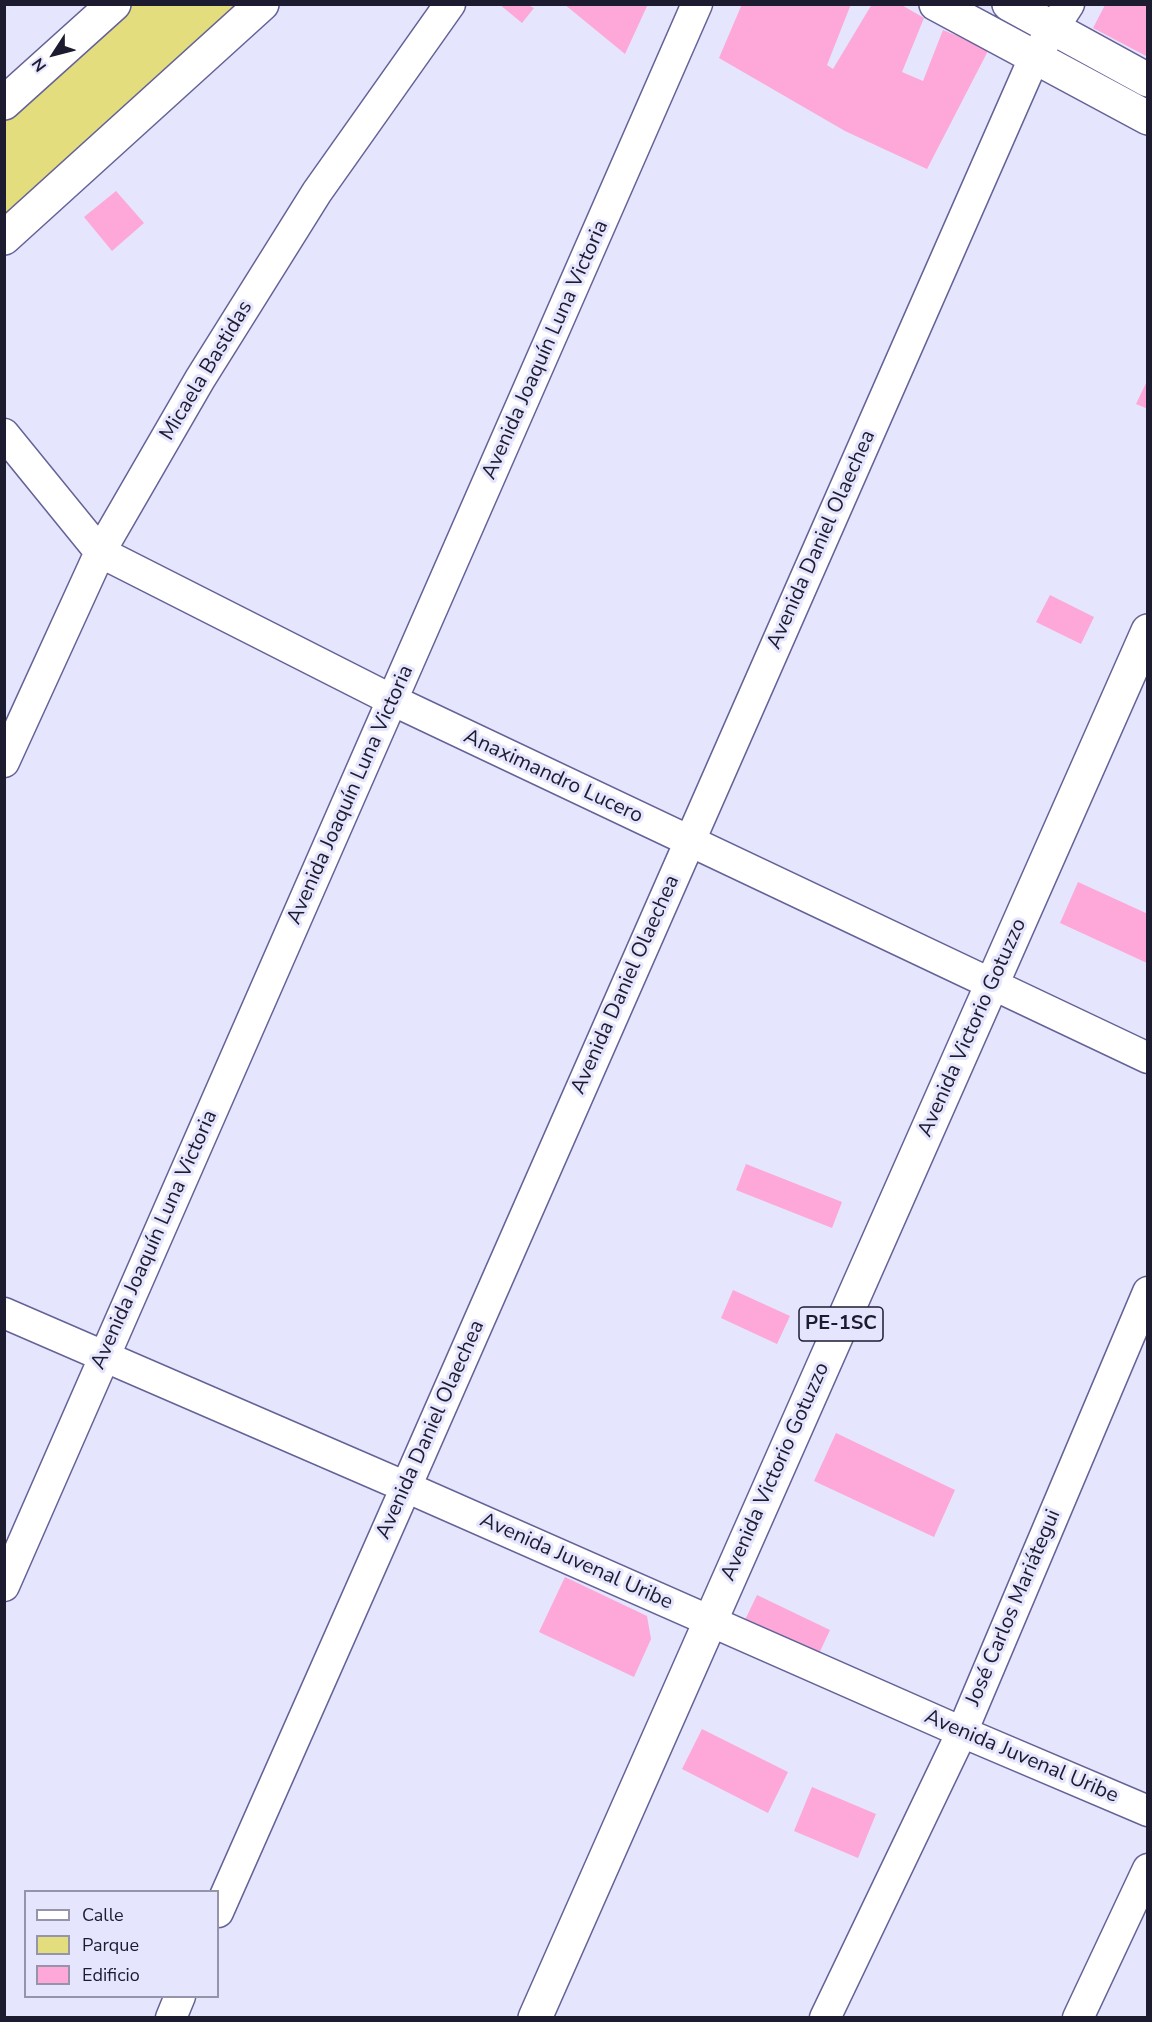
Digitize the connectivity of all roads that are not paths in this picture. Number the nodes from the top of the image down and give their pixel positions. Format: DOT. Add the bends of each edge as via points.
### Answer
graph roads {
  1 [pos="114,4"];
  2 [pos="262,4"];
  3 [pos="450,4"];
  4 [pos="697,4"];
  5 [pos="936,4"];
  6 [pos="1009,4"];
  7 [pos="1061,17"];
  8 [pos="1034,58"];
  9 [pos="1148,80"];
  10 [pos="4,103"];
  11 [pos="1148,118"];
  12 [pos="4,238"];
  13 [pos="4,434"];
  14 [pos="100,552"];
  15 [pos="1148,631"];
  16 [pos="392,700"];
  17 [pos="4,762"];
  18 [pos="689,842"];
  19 [pos="993,984"];
  20 [pos="1148,1058"];
  21 [pos="1148,1292"];
  22 [pos="4,1313"];
  23 [pos="105,1355"];
  24 [pos="406,1487"];
  25 [pos="4,1586"];
  26 [pos="709,1622"];
  27 [pos="962,1732"];
  28 [pos="1148,1811"];
  29 [pos="1148,1869"];
  30 [pos="219,1910"];
  31 [pos="179,1998"];
  32 [pos="171,2018"];
  33 [pos="535,2018"];
  34 [pos="825,2018"];
  35 [pos="1078,2018"];
  1 -- 10 [label="main road"];
  2 -- 12 [label="main road"];
  3 -- 14 [label="street, Micaela Bastidas" via="317,192 200,379"];
  4 -- 16 [label="street, Avenida Joaquín Luna Victoria"];
  5 -- 8 [label="main road"];
  6 -- 7 [label="main road"];
  7 -- 8 [label="street, Avenida Daniel Olaechea"];
  7 -- 9 [label="main road"];
  8 -- 11 [label="main road"];
  8 -- 18 [label="street, Avenida Daniel Olaechea"];
  13 -- 14 [label="street, Anaximandro Lucero"];
  14 -- 16 [label="street, Anaximandro Lucero"];
  14 -- 17 [label="street, Micaela Bastidas"];
  15 -- 19 [label="main road, Avenida Victorio Gotuzzo / PE-1SC"];
  16 -- 18 [label="street, Anaximandro Lucero"];
  16 -- 23 [label="street, Avenida Joaquín Luna Victoria"];
  18 -- 19 [label="street, Anaximandro Lucero"];
  18 -- 24 [label="street, Avenida Daniel Olaechea"];
  19 -- 20 [label="street, Anaximandro Lucero"];
  19 -- 26 [label="main road, Avenida Victorio Gotuzzo / PE-1SC"];
  21 -- 27 [label="street, José Carlos Mariátegui"];
  22 -- 23 [label="street, Avenida Juvenal Uribe"];
  23 -- 24 [label="street, Avenida Juvenal Uribe"];
  23 -- 25 [label="street, Avenida Joaquín Luna Victoria"];
  24 -- 26 [label="street, Avenida Juvenal Uribe"];
  24 -- 30 [label="street, Avenida Daniel Olaechea"];
  26 -- 27 [label="street, Avenida Juvenal Uribe"];
  26 -- 33 [label="main road, Avenida Victorio Gotuzzo / PE-1SC"];
  27 -- 28 [label="street, Avenida Juvenal Uribe"];
  27 -- 34 [label="street, José Carlos Mariátegui"];
  29 -- 35 [label="street"];
  31 -- 32 [label="street"];
}
